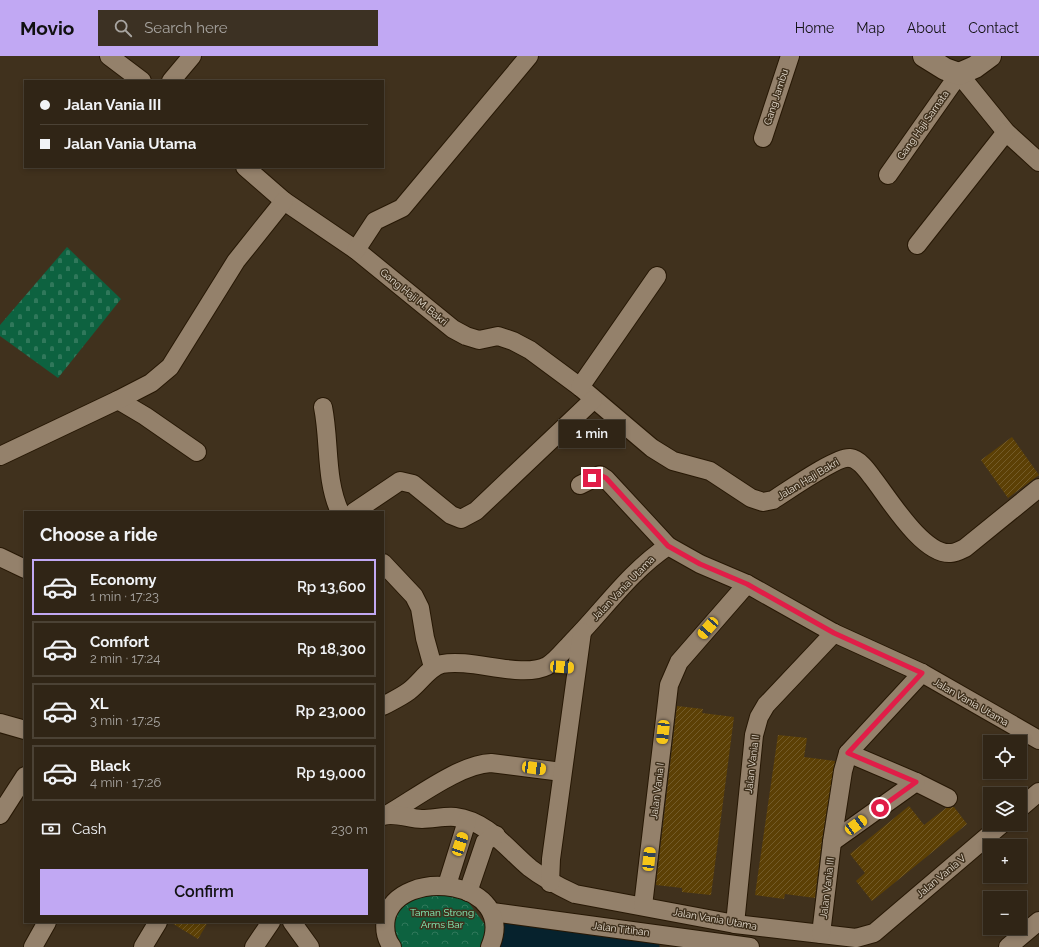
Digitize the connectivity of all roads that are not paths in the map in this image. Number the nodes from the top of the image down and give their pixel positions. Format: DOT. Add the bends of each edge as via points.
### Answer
graph roads {
  1 [pos="109,56"];
  2 [pos="192,56"];
  3 [pos="528,56"];
  4 [pos="790,56"];
  5 [pos="924,56"];
  6 [pos="990,56"];
  7 [pos="959,74"];
  8 [pos="141,80"];
  9 [pos="172,80"];
  10 [pos="1006,132"];
  11 [pos="763,138"];
  12 [pos="1039,162"];
  13 [pos="246,168"];
  14 [pos="888,175"];
  15 [pos="284,201"];
  16 [pos="917,245"];
  17 [pos="356,250"];
  18 [pos="657,276"];
  19 [pos="580,387"];
  20 [pos="118,400"];
  21 [pos="593,400"];
  22 [pos="323,407"];
  23 [pos="197,452"];
  24 [pos="0,456"];
  25 [pos="580,485"];
  26 [pos="1039,488"];
  27 [pos="340,511"];
  28 [pos="355,511"];
  29 [pos="668,546"];
  30 [pos="0,557"];
  31 [pos="384,564"];
  32 [pos="24,569"];
  33 [pos="747,584"];
  34 [pos="582,632"];
  35 [pos="834,633"];
  36 [pos="548,666"];
  37 [pos="433,667"];
  38 [pos="576,668"];
  39 [pos="922,673"];
  40 [pos="384,705"];
  41 [pos="0,723"];
  42 [pos="24,730"];
  43 [pos="1039,740"];
  44 [pos="848,753"];
  45 [pos="562,772"];
  46 [pos="24,778"];
  47 [pos="916,782"];
  48 [pos="1039,792"];
  49 [pos="948,798"];
  50 [pos="1027,802"];
  51 [pos="0,815"];
  52 [pos="386,815"];
  53 [pos="467,821"];
  54 [pos="994,831"];
  55 [pos="496,835"];
  56 [pos="832,842"];
  57 [pos="550,883"];
  58 [pos="447,885"];
  59 [pos="468,892"];
  60 [pos="643,906"];
  61 [pos="492,912"];
  62 [pos="1039,921"];
  63 [pos="46,923"];
  64 [pos="157,923"];
  65 [pos="270,923"];
  66 [pos="293,923"];
  67 [pos="735,924"];
  68 [pos="880,928"];
  69 [pos="821,934"];
  70 [pos="33,947"];
  71 [pos="143,947"];
  72 [pos="254,947"];
  73 [pos="310,947"];
  74 [pos="392,947"];
  75 [pos="490,947"];
  76 [pos="750,947"];
  77 [pos="1008,947"];
  1 -- 8 [label="street"];
  2 -- 9 [label="street"];
  3 -- 17 [label="street" via="402,208 375,221"];
  4 -- 11 [label="street, Gang Jambu"];
  5 -- 7 [label="street"];
  6 -- 7 [label="street" via="976,67"];
  7 -- 10 [label="street"];
  7 -- 14 [label="street, Gang Haji Sarnata"];
  10 -- 12 [label="street"];
  10 -- 16 [label="street"];
  13 -- 15 [label="street, Gang Haji M. Bakri"];
  15 -- 17 [label="street, Gang Haji M. Bakri"];
  15 -- 20 [label="street" via="236,261 170,367 151,383"];
  17 -- 19 [label="street, Gang Haji M. Bakri" via="453,329 479,340 498,336 513,341 530,350"];
  18 -- 19 [label="street"];
  19 -- 21 [label="street, Gang Haji M. Bakri"];
  20 -- 23 [label="street"];
  20 -- 24 [label="street"];
  21 -- 26 [label="street, Jalan Haji Bakri" via="652,448 673,461 710,471 751,498 763,502 773,500 837,460 850,458 869,472 917,535 939,552 951,553 965,548"];
  21 -- 28 [label="street" via="476,511 461,519 451,515 413,484 400,481"];
  22 -- 27 [label="street" via="328,430 334,498"];
  25 -- 29 [label="street, Jalan Vania Utama" via="600,475 606,478"];
  29 -- 33 [label="street, Jalan Vania Utama" via="700,564"];
  29 -- 34 [label="street, Jalan Vania Utama" via="633,575"];
  30 -- 32 [label="street"];
  31 -- 37 [label="street" via="414,596 420,608"];
  33 -- 35 [label="street, Jalan Vania Utama"];
  33 -- 60 [label="street, Jalan Vania I" via="679,662 669,685"];
  34 -- 36 [label="street, Jalan Vania Utama"];
  34 -- 38 [label="street"];
  35 -- 39 [label="street, Jalan Vania Utama"];
  35 -- 67 [label="street, Jalan Vania II" via="766,704 759,717 754,735"];
  36 -- 37 [label="street" via="524,670 453,664"];
  36 -- 38 [label="street"];
  37 -- 40 [label="street" via="408,692"];
  38 -- 45 [label="street"];
  39 -- 43 [label="street, Jalan Vania Utama"];
  39 -- 44 [label="street, Jalan Vania III"];
  41 -- 42 [label="street"];
  44 -- 47 [label="street"];
  44 -- 56 [label="street, Jalan Vania III"];
  45 -- 52 [label="street, Jalan Vania Utama" via="479,764 462,770"];
  45 -- 57 [label="street"];
  46 -- 51 [label="street"];
  47 -- 49 [label="street"];
  47 -- 56 [label="street"];
  48 -- 50 [label="street"];
  52 -- 53 [label="street, Jalan Vania Utama" via="422,819 456,817"];
  53 -- 55 [label="street, Jalan Vania Utama"];
  53 -- 58 [label="street"];
  54 -- 68 [label="street, Jalan Vania V"];
  55 -- 57 [label="street, Jalan Vania Utama"];
  55 -- 59 [label="street" via="485,842"];
  56 -- 69 [label="street, Jalan Vania III"];
  57 -- 60 [label="street, Jalan Vania Utama" via="575,894"];
  58 -- 59 [label="street"];
  58 -- 74 [label="street" via="414,890 392,906 385,925 386,936"];
  59 -- 61 [label="street" via="482,901"];
  60 -- 67 [label="street, Jalan Vania Utama"];
  61 -- 75 [label="street" via="496,930"];
  61 -- 76 [label="street, Jalan Titihan"];
  62 -- 77 [label="street"];
  63 -- 70 [label="street"];
  64 -- 71 [label="street"];
  65 -- 72 [label="street"];
  66 -- 73 [label="street"];
  67 -- 69 [label="street, Jalan Vania Utama"];
  68 -- 69 [label="street, Jalan Vania Utama" via="870,935 856,938"];
}
